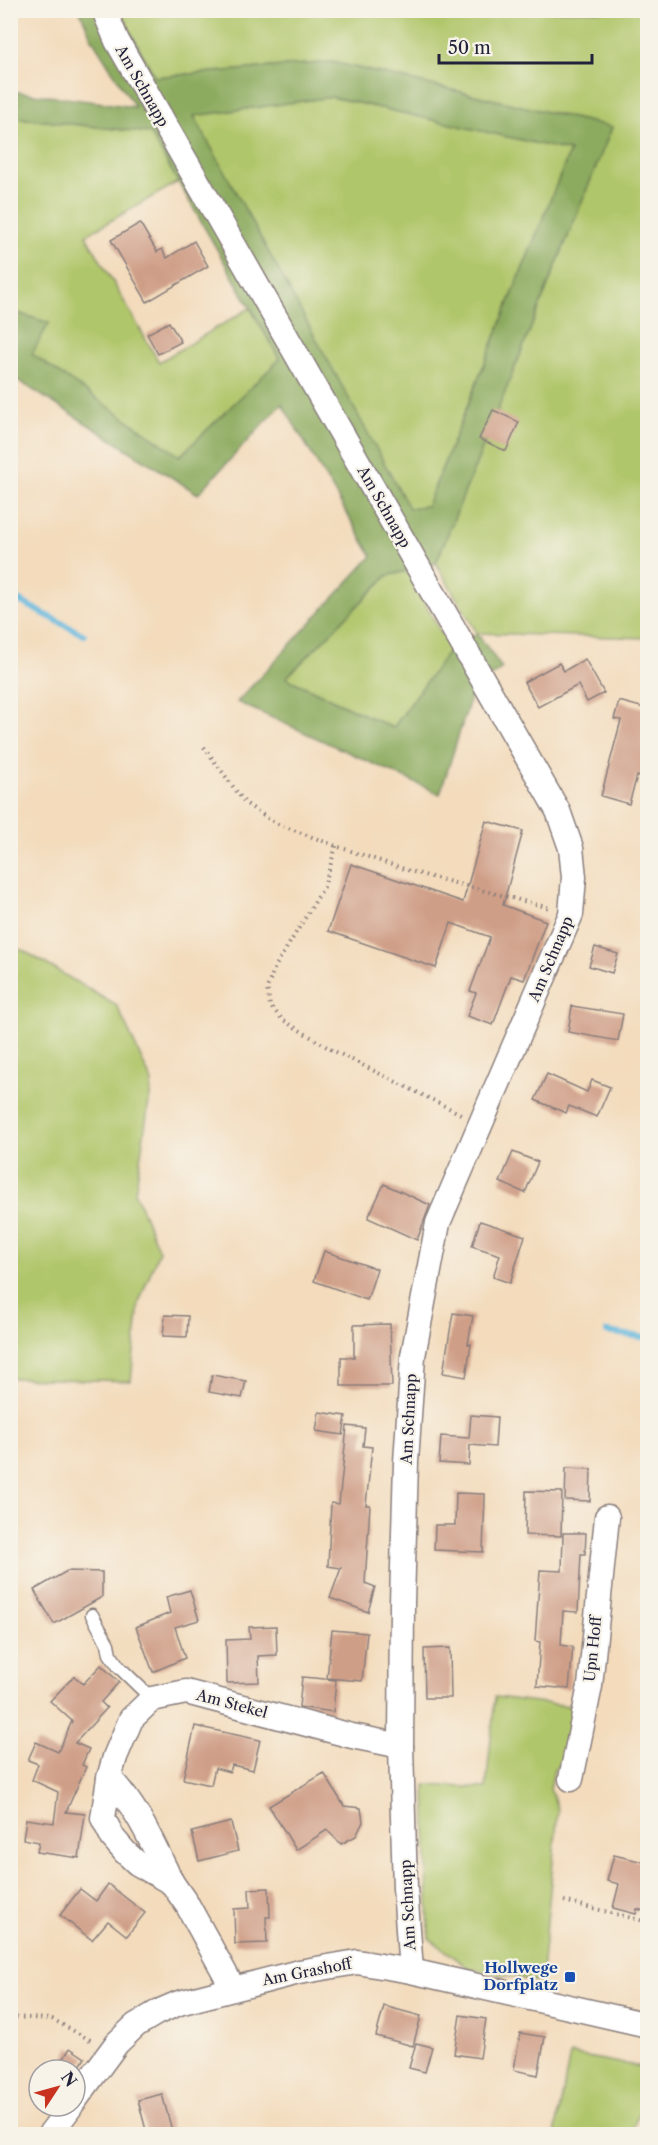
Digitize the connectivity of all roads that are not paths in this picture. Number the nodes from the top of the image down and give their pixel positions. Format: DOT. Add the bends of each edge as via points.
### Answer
graph roads {
  1 [pos="104,10"];
  2 [pos="607,1517"];
  3 [pos="92,1615"];
  4 [pos="152,1699"];
  5 [pos="401,1746"];
  6 [pos="109,1778"];
  7 [pos="571,1779"];
  8 [pos="172,1883"];
  9 [pos="411,1971"];
  10 [pos="233,1988"];
  11 [pos="648,2025"];
  12 [pos="87,2083"];
  13 [pos="62,2118"];
  14 [pos="50,2134"];
  1 -- 5 [label="street, Am Schnapp" via="117,41 558,811 571,848 571,914 438,1223 413,1356 406,1462"];
  2 -- 7 [label="street, Upn Hoff" via="590,1686"];
  3 -- 4 [label="lane" via="119,1667"];
  4 -- 5 [label="street, Am Stekel" via="186,1692"];
  4 -- 6 [label="street" via="131,1719"];
  5 -- 9 [label="street, Am Schnapp"];
  6 -- 8 [label="street" via="145,1827"];
  6 -- 8 [label="street" via="103,1818 113,1838 137,1863"];
  8 -- 10 [label="street"];
  9 -- 10 [label="street, Am Grashoff" via="357,1962 299,1971"];
  9 -- 11 [label="street, Am Grashoff"];
  10 -- 12 [label="street, Am Grashoff" via="179,2003 136,2025 110,2051"];
  13 -- 14 [label="street"];
}
